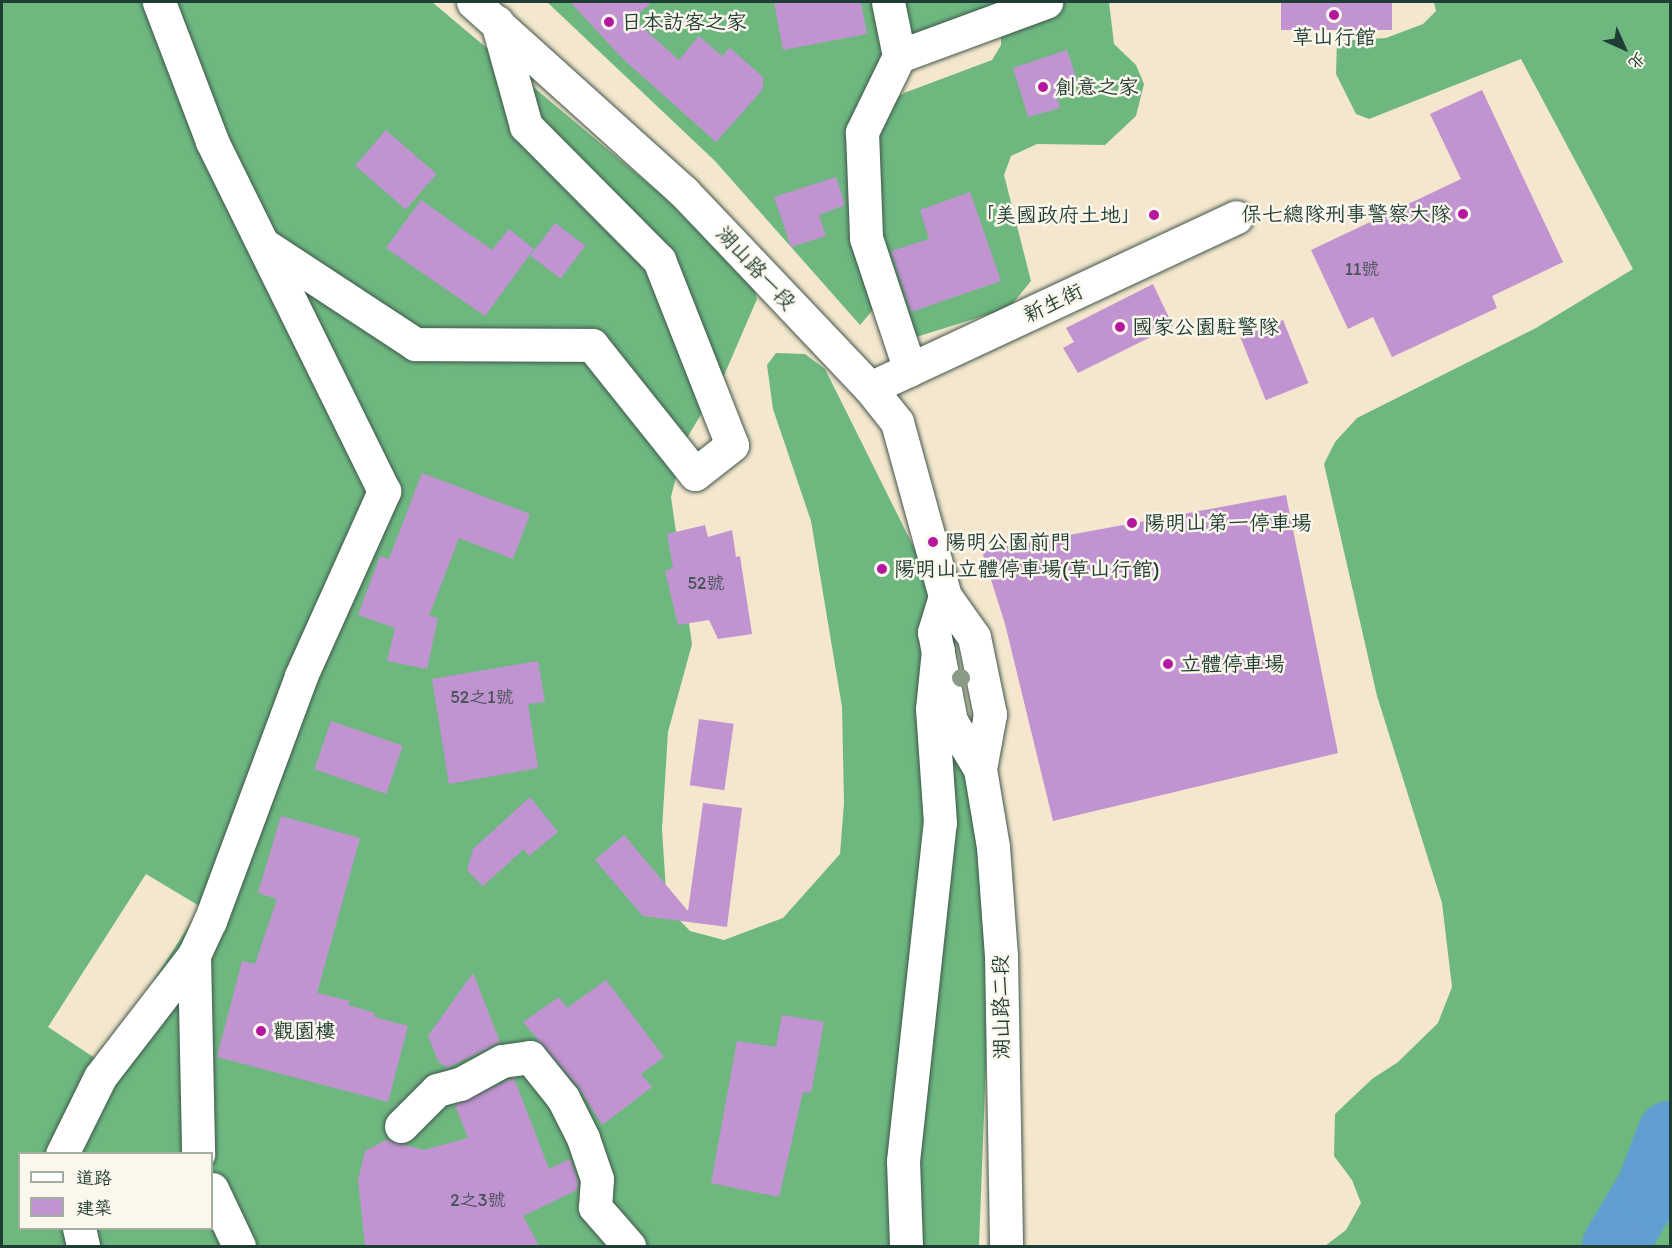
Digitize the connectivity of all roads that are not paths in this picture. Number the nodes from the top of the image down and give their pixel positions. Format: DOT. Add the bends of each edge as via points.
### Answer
graph roads {
  1 [pos="159,2"];
  2 [pos="888,2"];
  3 [pos="1046,2"];
  4 [pos="485,11"];
  5 [pos="899,56"];
  6 [pos="1236,217"];
  7 [pos="264,245"];
  8 [pos="910,370"];
  9 [pos="870,388"];
  10 [pos="945,596"];
  11 [pos="938,650"];
  12 [pos="980,769"];
  13 [pos="194,955"];
  14 [pos="401,1126"];
  15 [pos="63,1152"];
  16 [pos="198,1152"];
  17 [pos="213,1191"];
  18 [pos="79,1230"];
  19 [pos="83,1246"];
  20 [pos="239,1246"];
  21 [pos="629,1246"];
  22 [pos="906,1246"];
  23 [pos="1006,1246"];
  1 -- 7 [label="street" via="212,141"];
  2 -- 5 [label="street"];
  3 -- 5 [label="street"];
  4 -- 7 [label="street" via="526,126 659,260 732,445 695,474 592,345 415,344"];
  4 -- 9 [label="street, 湖山路一段" via="683,190"];
  5 -- 8 [label="street" via="862,132 866,238"];
  6 -- 8 [label="street, 新生街"];
  7 -- 13 [label="street" via="384,491 301,676"];
  8 -- 9 [label="street, 新生街"];
  9 -- 10 [label="street, 湖山路一段" via="897,422"];
  10 -- 11 [label="street, 湖山路二段" via="934,632"];
  10 -- 12 [label="street, 湖山路二段" via="974,637 990,714"];
  11 -- 12 [label="street, 湖山路二段" via="951,721"];
  11 -- 22 [label="street" via="932,709 940,823 903,1161"];
  12 -- 23 [label="street, 湖山路二段" via="993,848 1000,955"];
  13 -- 15 [label="street" via="100,1077"];
  13 -- 16 [label="street"];
  14 -- 21 [label="street" via="437,1090 502,1061 530,1057 563,1098 583,1138 597,1179 596,1207"];
  17 -- 20 [label="street"];
  18 -- 19 [label="street"];
}
